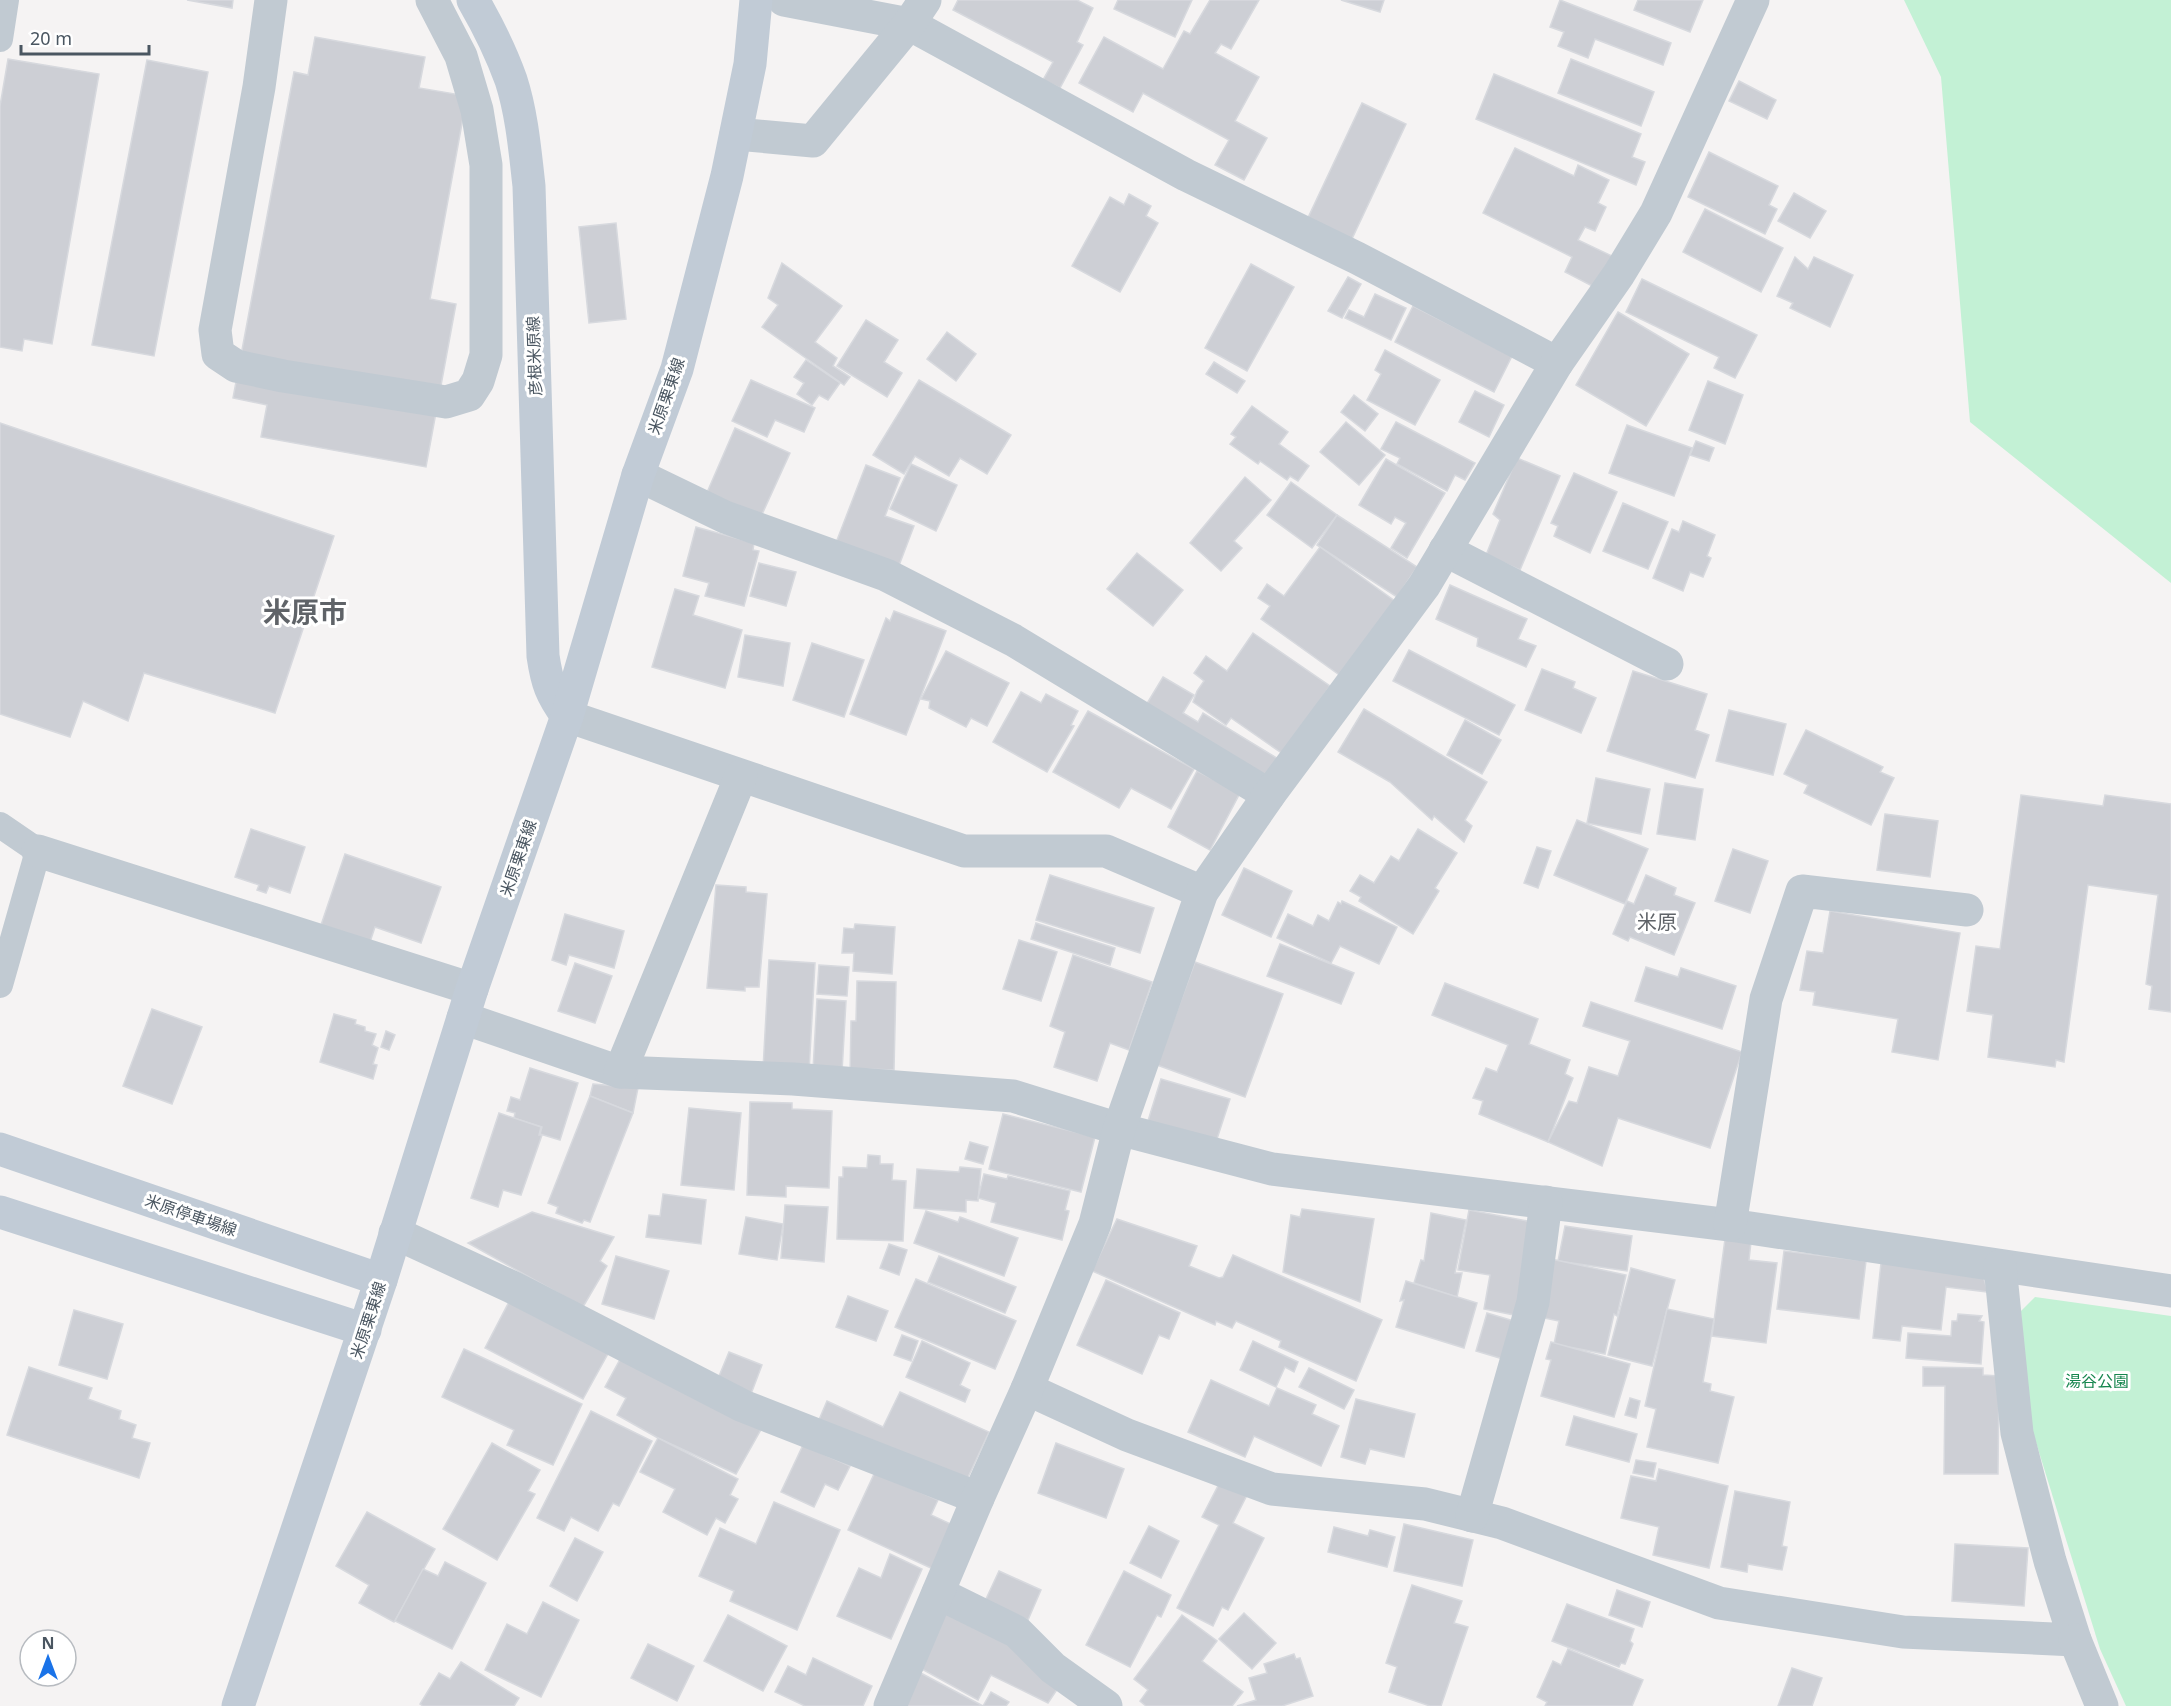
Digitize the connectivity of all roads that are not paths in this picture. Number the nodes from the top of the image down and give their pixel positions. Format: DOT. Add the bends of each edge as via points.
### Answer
graph roads {
  1 [pos="6,0"];
  2 [pos="271,0"];
  3 [pos="432,0"];
  4 [pos="473,0"];
  5 [pos="756,0"];
  6 [pos="784,0"];
  7 [pos="1753,0"];
  8 [pos="917,12"];
  9 [pos="0,39"];
  10 [pos="736,134"];
  11 [pos="1557,363"];
  12 [pos="638,475"];
  13 [pos="1445,550"];
  14 [pos="1667,664"];
  15 [pos="567,716"];
  16 [pos="741,776"];
  17 [pos="1269,795"];
  18 [pos="0,825"];
  19 [pos="38,851"];
  20 [pos="1202,892"];
  21 [pos="1967,910"];
  22 [pos="0,985"];
  23 [pos="468,1004"];
  24 [pos="620,1072"];
  25 [pos="1119,1129"];
  26 [pos="0,1149"];
  27 [pos="1546,1202"];
  28 [pos="0,1212"];
  29 [pos="1730,1225"];
  30 [pos="395,1233"];
  31 [pos="2000,1266"];
  32 [pos="381,1280"];
  33 [pos="2171,1291"];
  34 [pos="365,1330"];
  35 [pos="1027,1389"];
  36 [pos="978,1498"];
  37 [pos="1472,1516"];
  38 [pos="938,1593"];
  39 [pos="2075,1640"];
  40 [pos="238,1706"];
  41 [pos="890,1706"];
  42 [pos="1106,1706"];
  43 [pos="2102,1706"];
  1 -- 9 [label="lane"];
  2 -- 3 [label="street" via="215,330 218,354 236,366 283,376 446,402 469,395 486,355 486,165 477,110 461,56"];
  4 -- 15 [label="main road, 彦根米原線" via="493,36 511,82 522,132 529,186 543,656 553,696"];
  5 -- 10 [label="main road, 米原栗東線" via="750,64"];
  6 -- 8 [label="street"];
  7 -- 11 [label="street" via="1656,213"];
  8 -- 10 [label="street" via="813,141"];
  8 -- 11 [label="street" via="1186,175 1357,258"];
  10 -- 12 [label="main road, 米原栗東線" via="677,369"];
  11 -- 13 [label="street"];
  12 -- 15 [label="main road, 米原栗東線"];
  12 -- 17 [label="street" via="725,517 897,580 1013,640"];
  13 -- 14 [label="street"];
  13 -- 17 [label="street" via="1424,586"];
  15 -- 16 [label="street"];
  15 -- 23 [label="main road, 米原栗東線"];
  16 -- 20 [label="street" via="964,851 1106,851"];
  16 -- 24 [label="street"];
  17 -- 20 [label="street"];
  18 -- 19 [label="lane"];
  19 -- 22 [label="lane"];
  19 -- 23 [label="street"];
  20 -- 25 [label="street"];
  21 -- 29 [label="street" via="1802,891 1766,999"];
  23 -- 24 [label="street"];
  23 -- 30 [label="main road, 米原栗東線"];
  24 -- 25 [label="street" via="793,1079 1013,1096"];
  25 -- 27 [label="street" via="1272,1168"];
  25 -- 35 [label="street" via="1095,1224"];
  26 -- 32 [label="main road, 米原停車場線"];
  27 -- 29 [label="street"];
  27 -- 37 [label="street" via="1533,1302"];
  28 -- 34 [label="main road"];
  29 -- 31 [label="street"];
  30 -- 32 [label="main road, 米原栗東線"];
  30 -- 36 [label="street" via="512,1287 743,1406"];
  31 -- 33 [label="street"];
  31 -- 39 [label="street" via="2017,1433 2050,1562"];
  32 -- 34 [label="main road, 米原栗東線"];
  34 -- 40 [label="main road, 米原栗東線"];
  35 -- 36 [label="street"];
  35 -- 37 [label="street" via="1127,1436 1272,1489 1425,1504"];
  36 -- 38 [label="street"];
  37 -- 39 [label="street" via="1502,1523 1719,1603 1903,1632"];
  38 -- 41 [label="street"];
  38 -- 42 [label="street" via="1017,1632 1053,1668"];
  39 -- 43 [label="street"];
}
